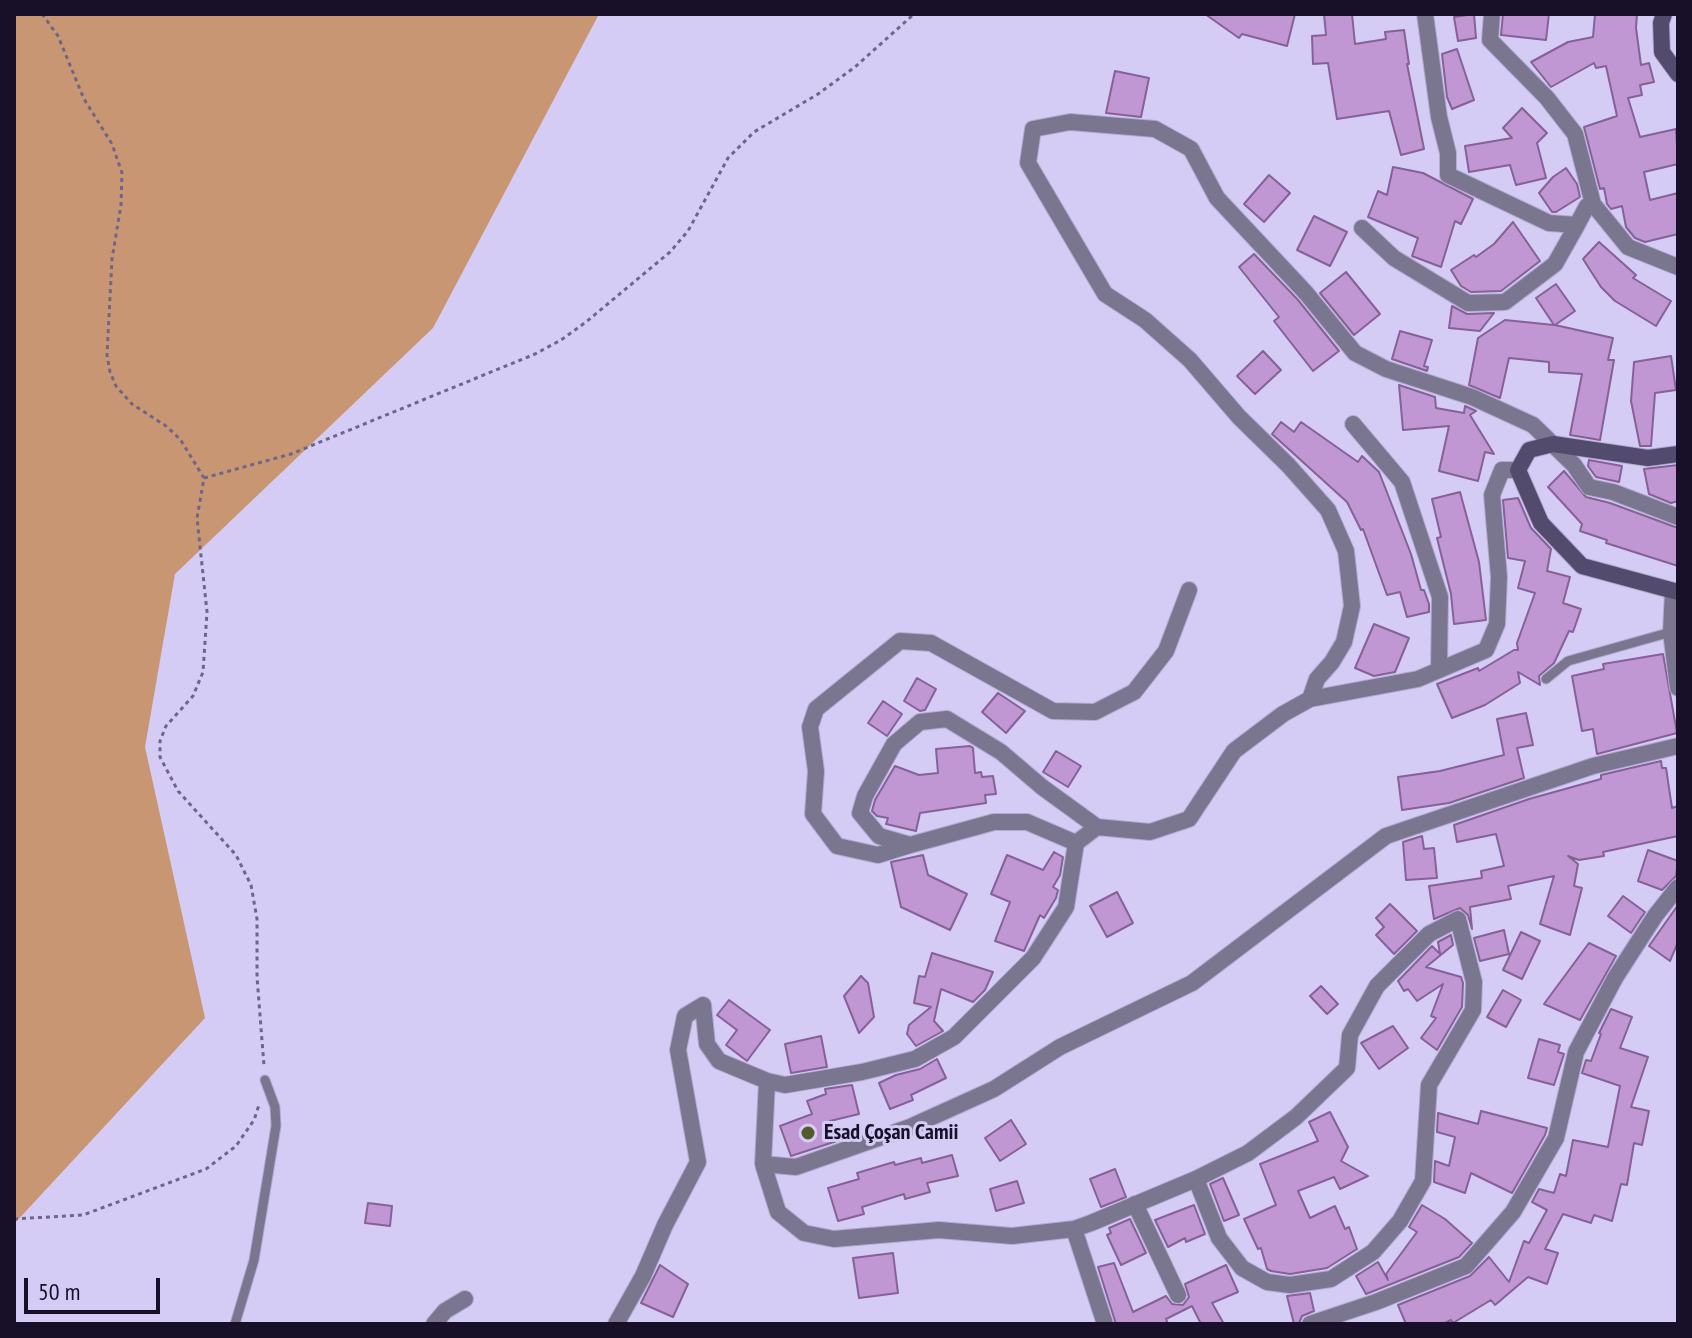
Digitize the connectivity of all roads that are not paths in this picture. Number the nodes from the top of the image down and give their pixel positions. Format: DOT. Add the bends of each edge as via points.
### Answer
graph roads {
  1 [pos="1425,14"];
  2 [pos="1492,14"];
  3 [pos="1664,14"];
  4 [pos="1678,74"];
  5 [pos="1593,204"];
  6 [pos="1577,225"];
  7 [pos="1362,228"];
  8 [pos="1678,267"];
  9 [pos="1353,424"];
  10 [pos="1553,444"];
  11 [pos="1678,454"];
  12 [pos="1518,470"];
  13 [pos="1678,517"];
  14 [pos="1189,590"];
  15 [pos="1676,592"];
  16 [pos="1671,632"];
  17 [pos="1439,668"];
  18 [pos="1546,679"];
  19 [pos="1678,688"];
  20 [pos="1310,699"];
  21 [pos="1678,746"];
  22 [pos="1097,827"];
  23 [pos="1076,843"];
  24 [pos="910,845"];
  25 [pos="1678,887"];
  26 [pos="265,1080"];
  27 [pos="767,1081"];
  28 [pos="763,1164"];
  29 [pos="1196,1179"];
  30 [pos="1135,1204"];
  31 [pos="1074,1229"];
  32 [pos="1178,1295"];
  33 [pos="465,1299"];
  34 [pos="235,1324"];
  35 [pos="434,1324"];
  36 [pos="616,1324"];
  37 [pos="1105,1324"];
  38 [pos="1310,1324"];
  1 -- 6 [label="street" via="1448,175 1549,223"];
  2 -- 5 [label="street" via="1490,40 1575,134"];
  3 -- 4 [label="street" via="1662,52"];
  5 -- 6 [label="street"];
  5 -- 8 [label="street" via="1628,247"];
  6 -- 7 [label="street" via="1555,264 1505,302 1468,303 1394,258"];
  9 -- 17 [label="street" via="1402,482 1440,597"];
  10 -- 11 [label="street" via="1648,458"];
  10 -- 12 [label="street" via="1529,450"];
  10 -- 13 [label="street" via="1589,487"];
  10 -- 20 [label="street" via="1533,425 1355,353 1217,198 1191,149 1155,129 1070,122 1033,129 1028,163 1105,294 1190,360 1328,510 1346,551 1352,606 1344,642 1317,679"];
  12 -- 15 [label="street" via="1541,523 1582,566"];
  12 -- 17 [label="street" via="1502,470 1492,495 1497,624 1486,650"];
  14 -- 24 [label="street" via="1166,651 1134,692 1095,712 1053,711 931,643 900,641 816,709 810,727 816,771 813,814 837,846 878,855"];
  15 -- 16 [label="street"];
  16 -- 18 [label="lane" via="1568,661"];
  16 -- 19 [label="street"];
  17 -- 20 [label="street" via="1418,679"];
  20 -- 22 [label="street" via="1234,751 1189,819 1150,832"];
  21 -- 28 [label="street" via="1593,766 1386,836 1192,983 1060,1047 994,1089 910,1127 796,1167"];
  22 -- 23 [label="street"];
  22 -- 24 [label="street" via="1001,752 947,719 920,722 894,744 860,813 879,836"];
  23 -- 24 [label="street" via="1027,822 994,822"];
  23 -- 27 [label="street" via="1066,907 1033,958 954,1037 915,1059 862,1072 785,1085"];
  25 -- 38 [label="street" via="1615,978 1576,1052 1556,1138 1513,1212 1466,1266"];
  26 -- 34 [label="lane" via="276,1126 254,1260"];
  27 -- 28 [label="street"];
  27 -- 36 [label="street" via="719,1061 707,1044 703,1005 685,1016 678,1050 698,1162"];
  28 -- 31 [label="street" via="778,1212 804,1233 834,1239 939,1230 1012,1236"];
  29 -- 29 [label="street" via="1219,1238 1242,1268 1267,1282 1290,1285 1331,1279 1373,1252 1400,1221 1423,1181 1429,1085 1473,1010 1474,982 1458,919 1429,934 1377,986 1350,1035 1347,1068 1248,1153"];
  29 -- 30 [label="street"];
  30 -- 31 [label="street"];
  30 -- 32 [label="street"];
  31 -- 37 [label="street"];
  33 -- 35 [label="street"];
}
